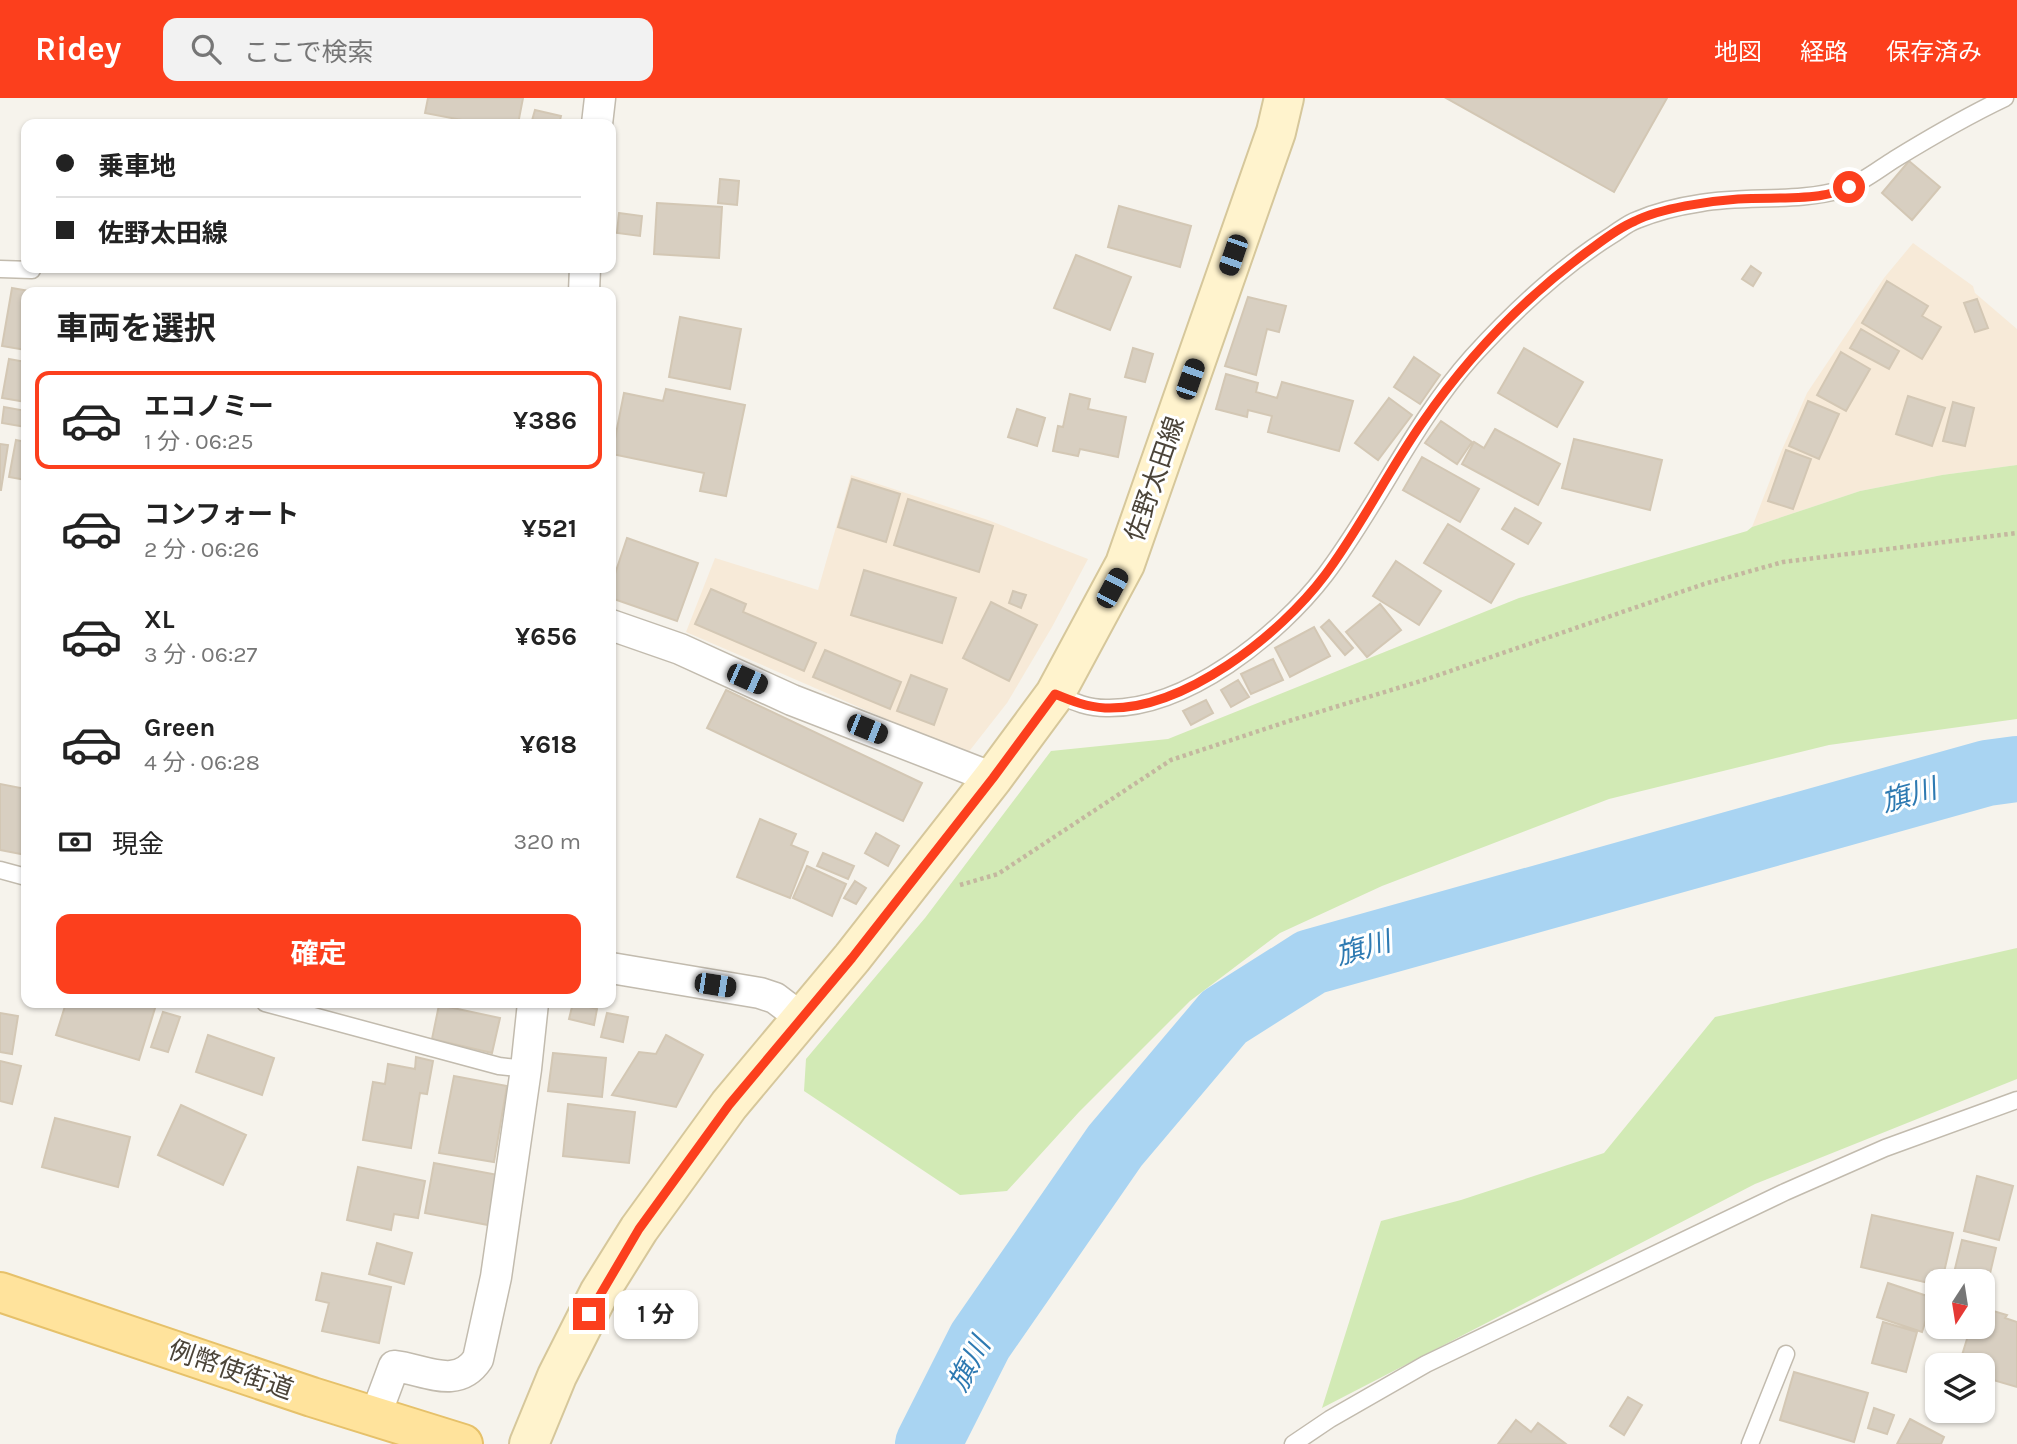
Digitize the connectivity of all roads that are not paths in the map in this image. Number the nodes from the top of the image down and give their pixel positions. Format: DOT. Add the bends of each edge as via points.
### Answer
graph roads {
  1 [pos="600,98"];
  2 [pos="1284,98"];
  3 [pos="2005,98"];
  4 [pos="598,119"];
  5 [pos="0,269"];
  6 [pos="21,270"];
  7 [pos="616,627"];
  8 [pos="1055,694"];
  9 [pos="993,778"];
  10 [pos="0,870"];
  11 [pos="21,876"];
  12 [pos="616,969"];
  13 [pos="284,1008"];
  14 [pos="532,1008"];
  15 [pos="800,1017"];
  16 [pos="526,1069"];
  17 [pos="2017,1100"];
  18 [pos="0,1292"];
  19 [pos="1786,1354"];
  20 [pos="375,1417"];
  21 [pos="463,1444"];
  22 [pos="529,1444"];
  23 [pos="1293,1444"];
  24 [pos="1750,1444"];
  1 -- 4 [label="street"];
  2 -- 8 [label="main road, 佐野太田線" via="1125,564"];
  3 -- 8 [label="lane" via="1849,187 1823,195 1699,203 1636,220 1597,244 1560,272 1471,359 1422,423 1325,575 1295,610 1224,668 1180,693 1108,708 1080,705"];
  5 -- 6 [label="lane"];
  7 -- 9 [label="street"];
  8 -- 9 [label="main road, 佐野太田線"];
  9 -- 15 [label="main road, 佐野太田線"];
  10 -- 11 [label="lane"];
  12 -- 15 [label="street" via="760,993"];
  13 -- 16 [label="lane" via="499,1066"];
  14 -- 16 [label="street"];
  15 -- 22 [label="main road, 佐野太田線" via="639,1229 599,1293"];
  16 -- 20 [label="street" via="496,1277 478,1359 470,1370 457,1376 394,1366"];
  17 -- 23 [label="lane" via="1885,1148 1772,1198 1426,1364"];
  18 -- 20 [label="main road, 例幣使街道"];
  19 -- 24 [label="lane"];
  20 -- 21 [label="main road, 例幣使街道"];
}
